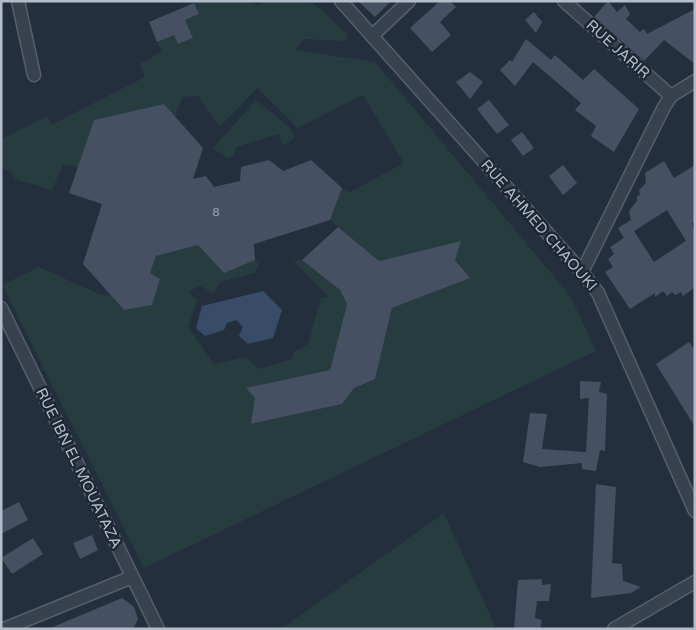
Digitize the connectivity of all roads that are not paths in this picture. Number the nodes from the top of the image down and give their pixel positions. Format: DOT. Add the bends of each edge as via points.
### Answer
graph roads {
  1 [pos="18,1"];
  2 [pos="341,1"];
  3 [pos="409,1"];
  4 [pos="564,1"];
  5 [pos="372,36"];
  6 [pos="34,75"];
  7 [pos="695,81"];
  8 [pos="672,96"];
  9 [pos="582,272"];
  10 [pos="1,308"];
  11 [pos="695,511"];
  12 [pos="132,577"];
  13 [pos="695,582"];
  14 [pos="4,629"];
  15 [pos="158,629"];
  16 [pos="614,629"];
  1 -- 6 [label="street"];
  2 -- 5 [label="street, RUE AHMED CHAOUKI"];
  3 -- 5 [label="street"];
  4 -- 8 [label="street, RUE JARIR"];
  5 -- 9 [label="street, RUE AHMED CHAOUKI"];
  7 -- 8 [label="street"];
  8 -- 9 [label="street"];
  9 -- 11 [label="street, RUE AHMED CHAOUKI" via="606,306"];
  10 -- 12 [label="street, RUE IBN EL MOUATAZA"];
  12 -- 14 [label="street"];
  12 -- 15 [label="street, RUE IBN EL MOUATAZA"];
  13 -- 16 [label="street"];
}
